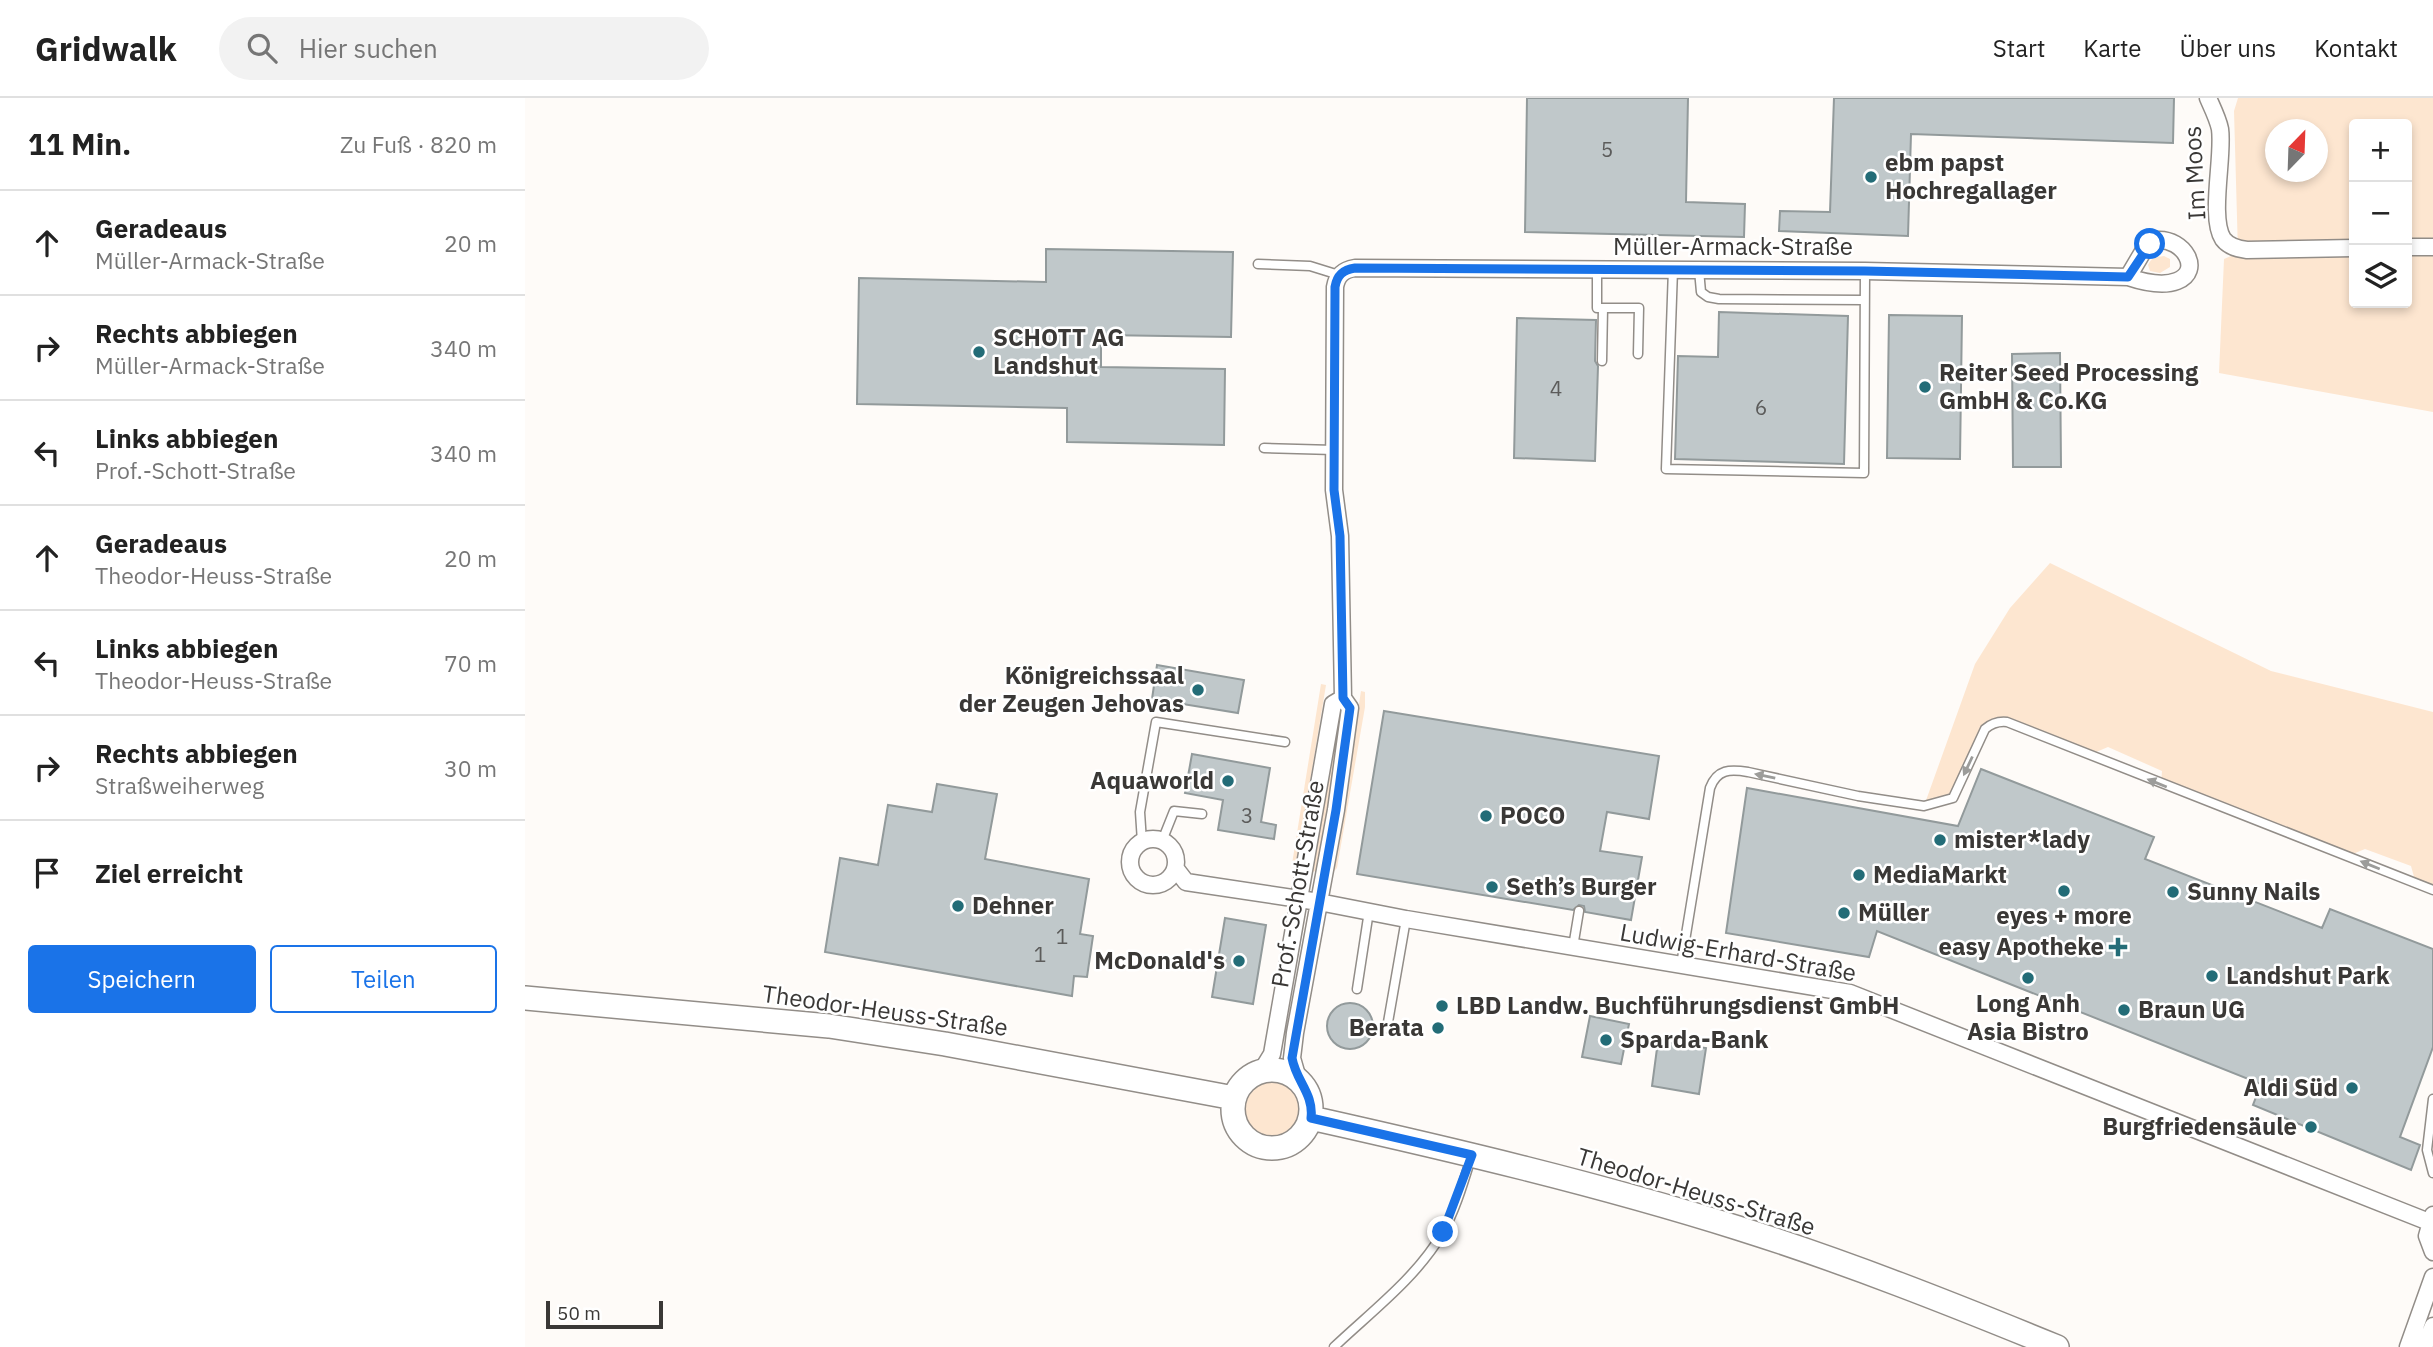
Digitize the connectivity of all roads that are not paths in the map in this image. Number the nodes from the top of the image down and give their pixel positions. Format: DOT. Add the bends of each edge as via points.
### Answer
graph roads {
  1 [pos="2208,98"];
  2 [pos="2412,247"];
  3 [pos="2433,247"];
  4 [pos="2349,248"];
  5 [pos="1258,264"];
  6 [pos="1597,269"];
  7 [pos="1673,269"];
  8 [pos="1699,270"];
  9 [pos="1865,271"];
  10 [pos="1339,275"];
  11 [pos="2128,277"];
  12 [pos="1864,300"];
  13 [pos="1603,307"];
  14 [pos="1639,354"];
  15 [pos="1602,361"];
  16 [pos="1264,447"];
  17 [pos="1334,450"];
  18 [pos="1343,698"];
  19 [pos="1285,742"];
  20 [pos="1202,814"];
  21 [pos="1162,841"];
  22 [pos="1142,842"];
  23 [pos="1176,869"];
  24 [pos="2433,890"];
  25 [pos="1298,900"];
  26 [pos="1319,902"];
  27 [pos="1369,911"];
  28 [pos="1579,911"];
  29 [pos="1406,919"];
  30 [pos="1573,947"];
  31 [pos="1681,965"];
  32 [pos="1357,989"];
  33 [pos="525,998"];
  34 [pos="1387,1028"];
  35 [pos="1261,1072"];
  36 [pos="1298,1079"];
  37 [pos="1234,1098"];
  38 [pos="2433,1099"];
  39 [pos="1311,1118"];
  40 [pos="1472,1155"];
  41 [pos="2433,1173"];
  42 [pos="2431,1219"];
  43 [pos="2433,1252"];
  44 [pos="2433,1277"];
  45 [pos="2416,1325"];
  46 [pos="2433,1326"];
  47 [pos="1334,1347"];
  48 [pos="2057,1347"];
  49 [pos="2402,1347"];
  50 [pos="2408,1347"];
  51 [pos="2424,1347"];
  1 -- 4 [label="street, Im Moos" via="2220,129 2218,215 2227,243 2247,250"];
  2 -- 3 [label="street"];
  5 -- 10 [label="lane" via="1310,266"];
  6 -- 7 [label="street, Müller-Armack-Straße"];
  6 -- 10 [label="street, Müller-Armack-Straße" via="1355,268"];
  6 -- 13 [label="lane" via="1597,308"];
  7 -- 8 [label="street, Müller-Armack-Straße"];
  7 -- 12 [label="lane" via="1666,468 1864,473"];
  8 -- 9 [label="street, Müller-Armack-Straße"];
  8 -- 12 [label="lane" via="1702,292 1708,297"];
  9 -- 11 [label="street, Müller-Armack-Straße"];
  9 -- 12 [label="lane"];
  10 -- 17 [label="street, Prof.-Schott-Straße" via="1335,287"];
  13 -- 14 [label="lane" via="1639,308"];
  13 -- 15 [label="lane"];
  16 -- 17 [label="lane"];
  17 -- 18 [label="street, Prof.-Schott-Straße"];
  18 -- 25 [label="street, Prof.-Schott-Straße" via="1333,704"];
  18 -- 26 [label="street, Prof.-Schott-Straße" via="1350,708"];
  19 -- 22 [label="lane" via="1157,722 1140,813"];
  20 -- 21 [label="lane" via="1174,811"];
  21 -- 22 [label="street"];
  21 -- 23 [label="street" via="1175,855"];
  22 -- 23 [label="street" via="1130,861 1138,879 1150,885 1163,884"];
  23 -- 25 [label="street, Ludwig-Erhard-Straße" via="1186,881"];
  24 -- 31 [label="lane, one-way" via="2007,722 1991,723 1953,798 1924,806 1732,770 1721,772 1710,788"];
  25 -- 26 [label="street, Ludwig-Erhard-Straße"];
  25 -- 35 [label="street, Prof.-Schott-Straße" via="1272,1054"];
  26 -- 27 [label="street, Ludwig-Erhard-Straße"];
  26 -- 36 [label="street, Prof.-Schott-Straße" via="1293,1051"];
  27 -- 29 [label="street, Ludwig-Erhard-Straße"];
  27 -- 32 [label="lane"];
  28 -- 30 [label="lane"];
  29 -- 30 [label="street, Ludwig-Erhard-Straße"];
  29 -- 34 [label="lane"];
  30 -- 31 [label="street, Ludwig-Erhard-Straße"];
  31 -- 42 [label="street, Ludwig-Erhard-Straße" via="1850,993"];
  33 -- 37 [label="main road, Theodor-Heuss-Straße" via="829,1026"];
  35 -- 36 [label="main road" via="1280,1071"];
  35 -- 37 [label="main road" via="1244,1082"];
  36 -- 39 [label="main road" via="1310,1097"];
  37 -- 39 [label="main road" via="1236,1125 1246,1139 1262,1147 1289,1145 1303,1134"];
  38 -- 41 [label="lane" via="2427,1150"];
  39 -- 40 [label="main road, Theodor-Heuss-Straße"];
  40 -- 47 [label="lane" via="1452,1212 1430,1252"];
  40 -- 48 [label="main road, Theodor-Heuss-Straße" via="1739,1229 1874,1275"];
  42 -- 43 [label="street" via="2427,1236"];
  44 -- 45 [label="street"];
  45 -- 49 [label="street"];
  45 -- 50 [label="street"];
  46 -- 51 [label="street"];
}
